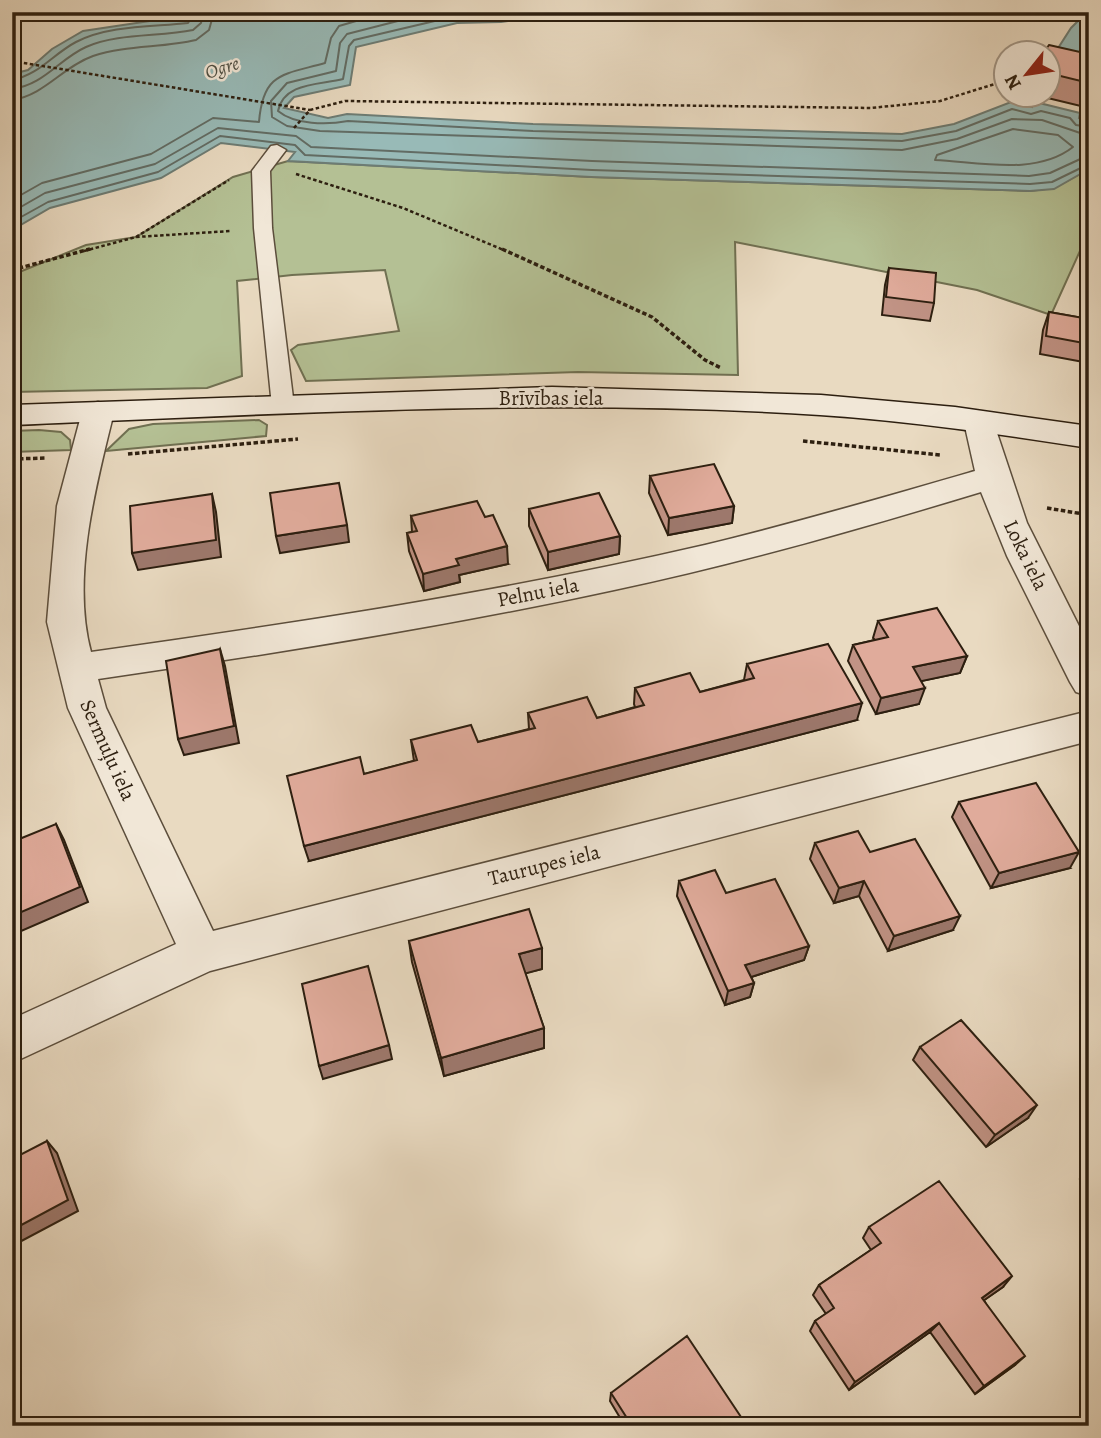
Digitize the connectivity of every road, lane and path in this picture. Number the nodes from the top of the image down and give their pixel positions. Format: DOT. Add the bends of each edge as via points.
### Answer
graph roads {
  1 [pos="30,12"];
  2 [pos="12,28"];
  3 [pos="12,61"];
  4 [pos="992,85"];
  5 [pos="310,110"];
  6 [pos="305,115"];
  7 [pos="276,150"];
  8 [pos="261,171"];
  9 [pos="240,230"];
  10 [pos="136,237"];
  11 [pos="12,270"];
  12 [pos="727,370"];
  13 [pos="283,406"];
  14 [pos="98,412"];
  15 [pos="12,415"];
  16 [pos="980,422"];
  17 [pos="1089,437"];
  18 [pos="308,439"];
  19 [pos="796,440"];
  20 [pos="88,457"];
  21 [pos="12,459"];
  22 [pos="988,469"];
  23 [pos="76,668"];
  24 [pos="1089,682"];
  25 [pos="1089,726"];
  26 [pos="202,953"];
  27 [pos="12,1042"];
  1 -- 2 [label="path"];
  3 -- 5 [label="path"];
  4 -- 5 [label="path" via="940,102 906,107 367,100"];
  5 -- 6 [label="path"];
  7 -- 8 [label="lane"];
  8 -- 10 [label="path" via="233,177"];
  8 -- 12 [label="path" via="286,171 403,208 524,259 652,317 705,360"];
  8 -- 13 [label="lane"];
  9 -- 10 [label="path"];
  10 -- 11 [label="path"];
  13 -- 14 [label="street, Brīvības iela"];
  13 -- 16 [label="street, Brīvības iela" via="521,397 720,398"];
  14 -- 15 [label="street, Brīvības iela"];
  14 -- 20 [label="street, Sermuļu iela"];
  16 -- 17 [label="street, Brīvības iela"];
  16 -- 22 [label="street, Loka iela"];
  18 -- 20 [label="path"];
  19 -- 22 [label="path"];
  20 -- 21 [label="path"];
  20 -- 23 [label="street, Sermuļu iela" via="74,506 68,552 65,622"];
  22 -- 23 [label="street, Pelnu iela" via="793,535 571,586 331,632"];
  22 -- 24 [label="street, Loka iela" via="998,499"];
  23 -- 26 [label="street, Sermuļu iela" via="87,708"];
  25 -- 26 [label="street, Taurupes iela"];
  26 -- 27 [label="street, Taurupes iela"];
}
